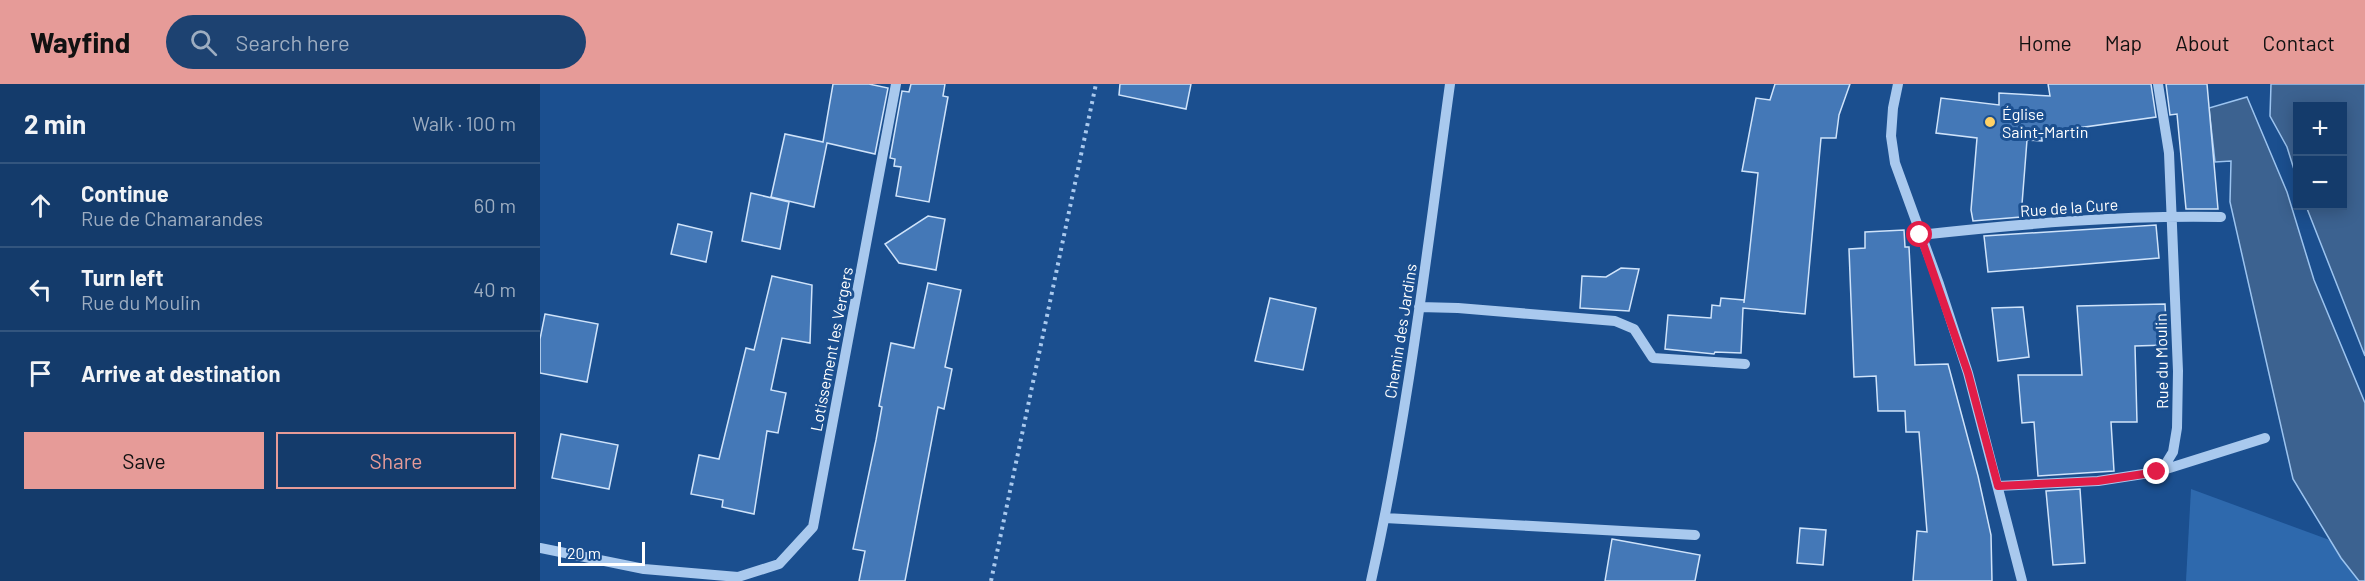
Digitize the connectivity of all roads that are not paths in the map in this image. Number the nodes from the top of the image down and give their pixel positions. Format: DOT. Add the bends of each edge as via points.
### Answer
graph roads {
  1 [pos="896,84"];
  2 [pos="1450,84"];
  3 [pos="1898,84"];
  4 [pos="2158,84"];
  5 [pos="2171,216"];
  6 [pos="2221,217"];
  7 [pos="1920,235"];
  8 [pos="1419,307"];
  9 [pos="1744,364"];
  10 [pos="2265,438"];
  11 [pos="2157,472"];
  12 [pos="1998,486"];
  13 [pos="1385,518"];
  14 [pos="1695,535"];
  15 [pos="540,548"];
  16 [pos="739,579"];
  17 [pos="1371,581"];
  18 [pos="2022,581"];
  1 -- 16 [label="street, Lotissement les Vergers" via="813,527 779,564"];
  2 -- 8 [label="street, Chemin des Jardins"];
  3 -- 7 [label="street" via="1891,136 1895,163"];
  4 -- 5 [label="street, Rue du Moulin" via="2169,153"];
  5 -- 6 [label="street, Rue de la Cure"];
  5 -- 7 [label="street, Rue de la Cure"];
  5 -- 11 [label="street, Rue du Moulin" via="2177,428 2173,452"];
  7 -- 12 [label="street" via="1968,373"];
  8 -- 9 [label="street" via="1615,321 1634,329 1653,358"];
  8 -- 13 [label="street, Chemin des Jardins"];
  10 -- 11 [label="street"];
  11 -- 12 [label="street" via="2098,481"];
  12 -- 18 [label="street"];
  13 -- 14 [label="street"];
  13 -- 17 [label="street, Chemin des Jardins"];
  15 -- 16 [label="street" via="645,569"];
}
